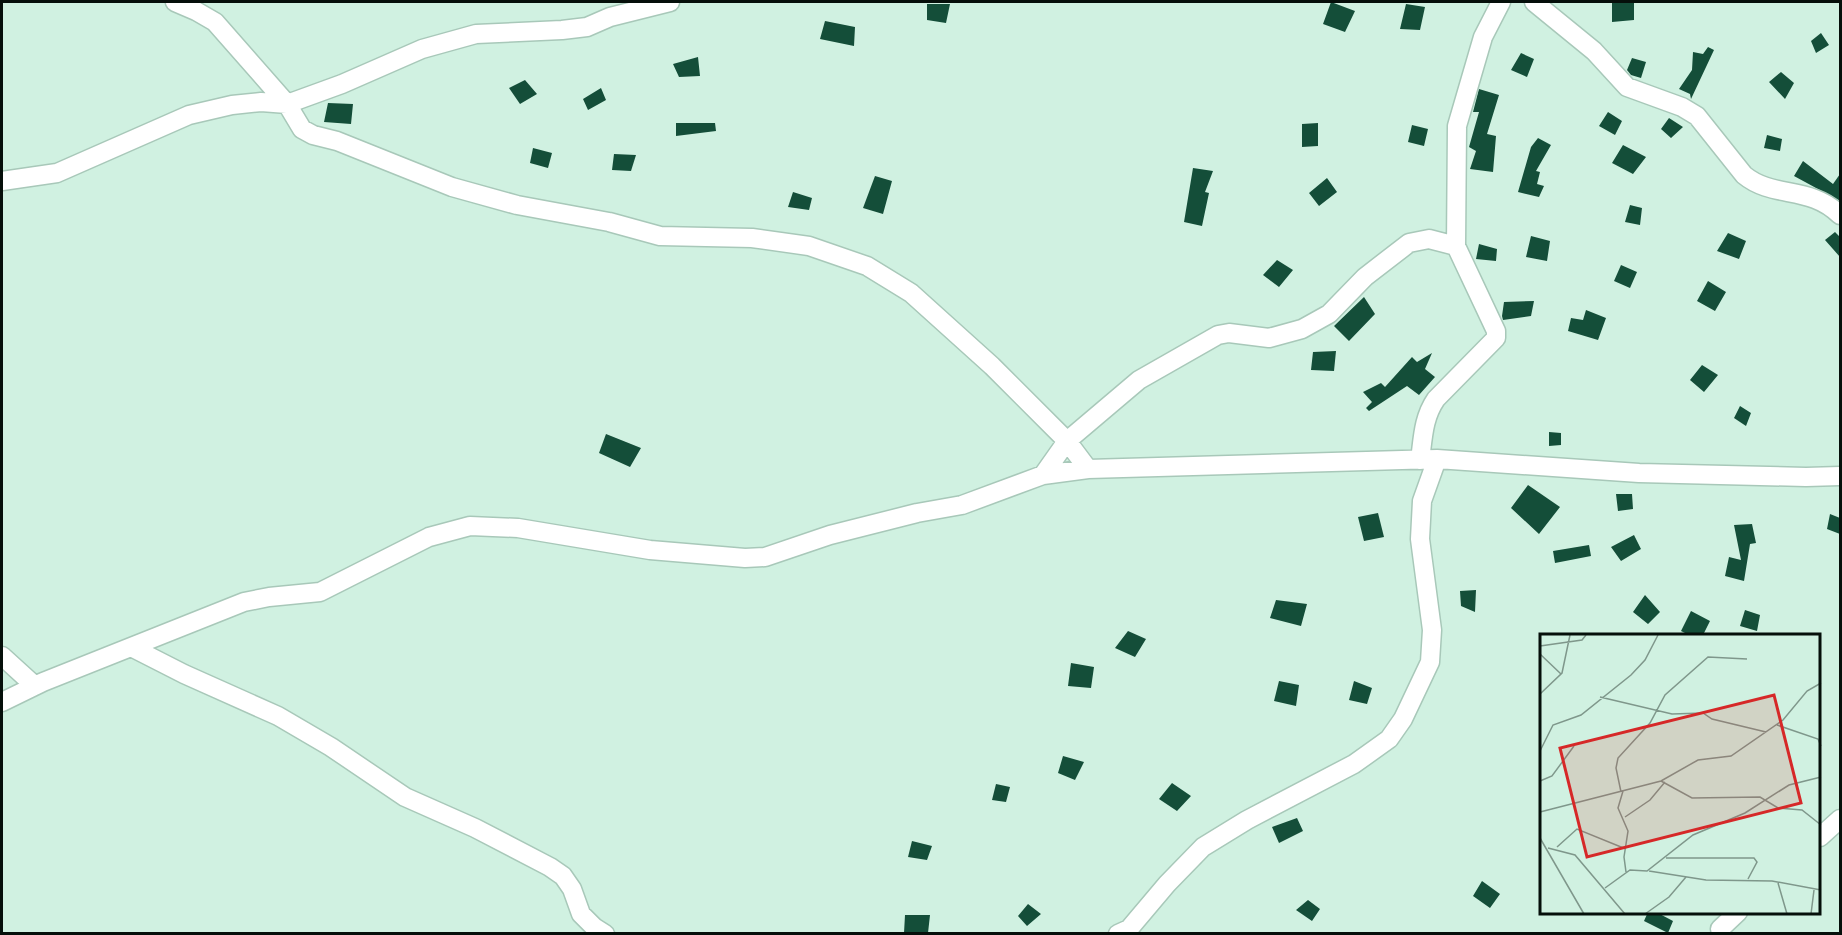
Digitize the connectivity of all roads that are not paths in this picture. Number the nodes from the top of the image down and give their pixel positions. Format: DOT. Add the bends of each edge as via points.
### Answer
graph roads {
  1 [pos="175,2"];
  2 [pos="670,2"];
  3 [pos="1501,2"];
  4 [pos="1534,2"];
  5 [pos="287,104"];
  6 [pos="2,181"];
  7 [pos="1840,215"];
  8 [pos="1456,246"];
  9 [pos="1067,441"];
  10 [pos="1429,460"];
  11 [pos="1088,469"];
  12 [pos="1043,475"];
  13 [pos="1840,476"];
  14 [pos="131,647"];
  15 [pos="2,656"];
  16 [pos="35,686"];
  17 [pos="2,702"];
  18 [pos="1840,819"];
  19 [pos="1821,836"];
  20 [pos="1736,914"];
  21 [pos="1720,929"];
  22 [pos="605,933"];
  23 [pos="1118,933"];
  1 -- 5 [label="street" via="214,22"];
  2 -- 5 [label="street" via="587,27 476,34 422,49"];
  3 -- 8 [label="street" via="1484,37 1457,126"];
  4 -- 7 [label="street" via="1594,51 1627,87 1696,116 1752,182 1814,197"];
  5 -- 6 [label="street" via="232,105 189,115 57,174"];
  5 -- 9 [label="street" via="302,129 313,135 452,187 660,236 752,238 810,246 867,266 911,293"];
  8 -- 9 [label="street" via="1429,239 1409,243 1365,276 1329,314 1302,329 1269,338 1229,333 1218,336 1139,381"];
  8 -- 10 [label="street" via="1496,338 1428,411 1425,421"];
  9 -- 11 [label="street"];
  9 -- 12 [label="street"];
  10 -- 11 [label="street"];
  10 -- 13 [label="street" via="1639,473"];
  10 -- 23 [label="street" via="1420,539 1432,630 1430,662 1403,719 1389,739 1354,764 1203,847 1129,929"];
  11 -- 12 [label="street"];
  12 -- 14 [label="street" via="962,505 830,535 765,557 650,550 518,528 470,525 429,537 320,592 244,602"];
  14 -- 16 [label="street"];
  14 -- 22 [label="street" via="278,716 405,797 550,867 572,889 581,914"];
  15 -- 16 [label="street"];
  16 -- 17 [label="street"];
  18 -- 19 [label="street"];
  20 -- 21 [label="street"];
}
